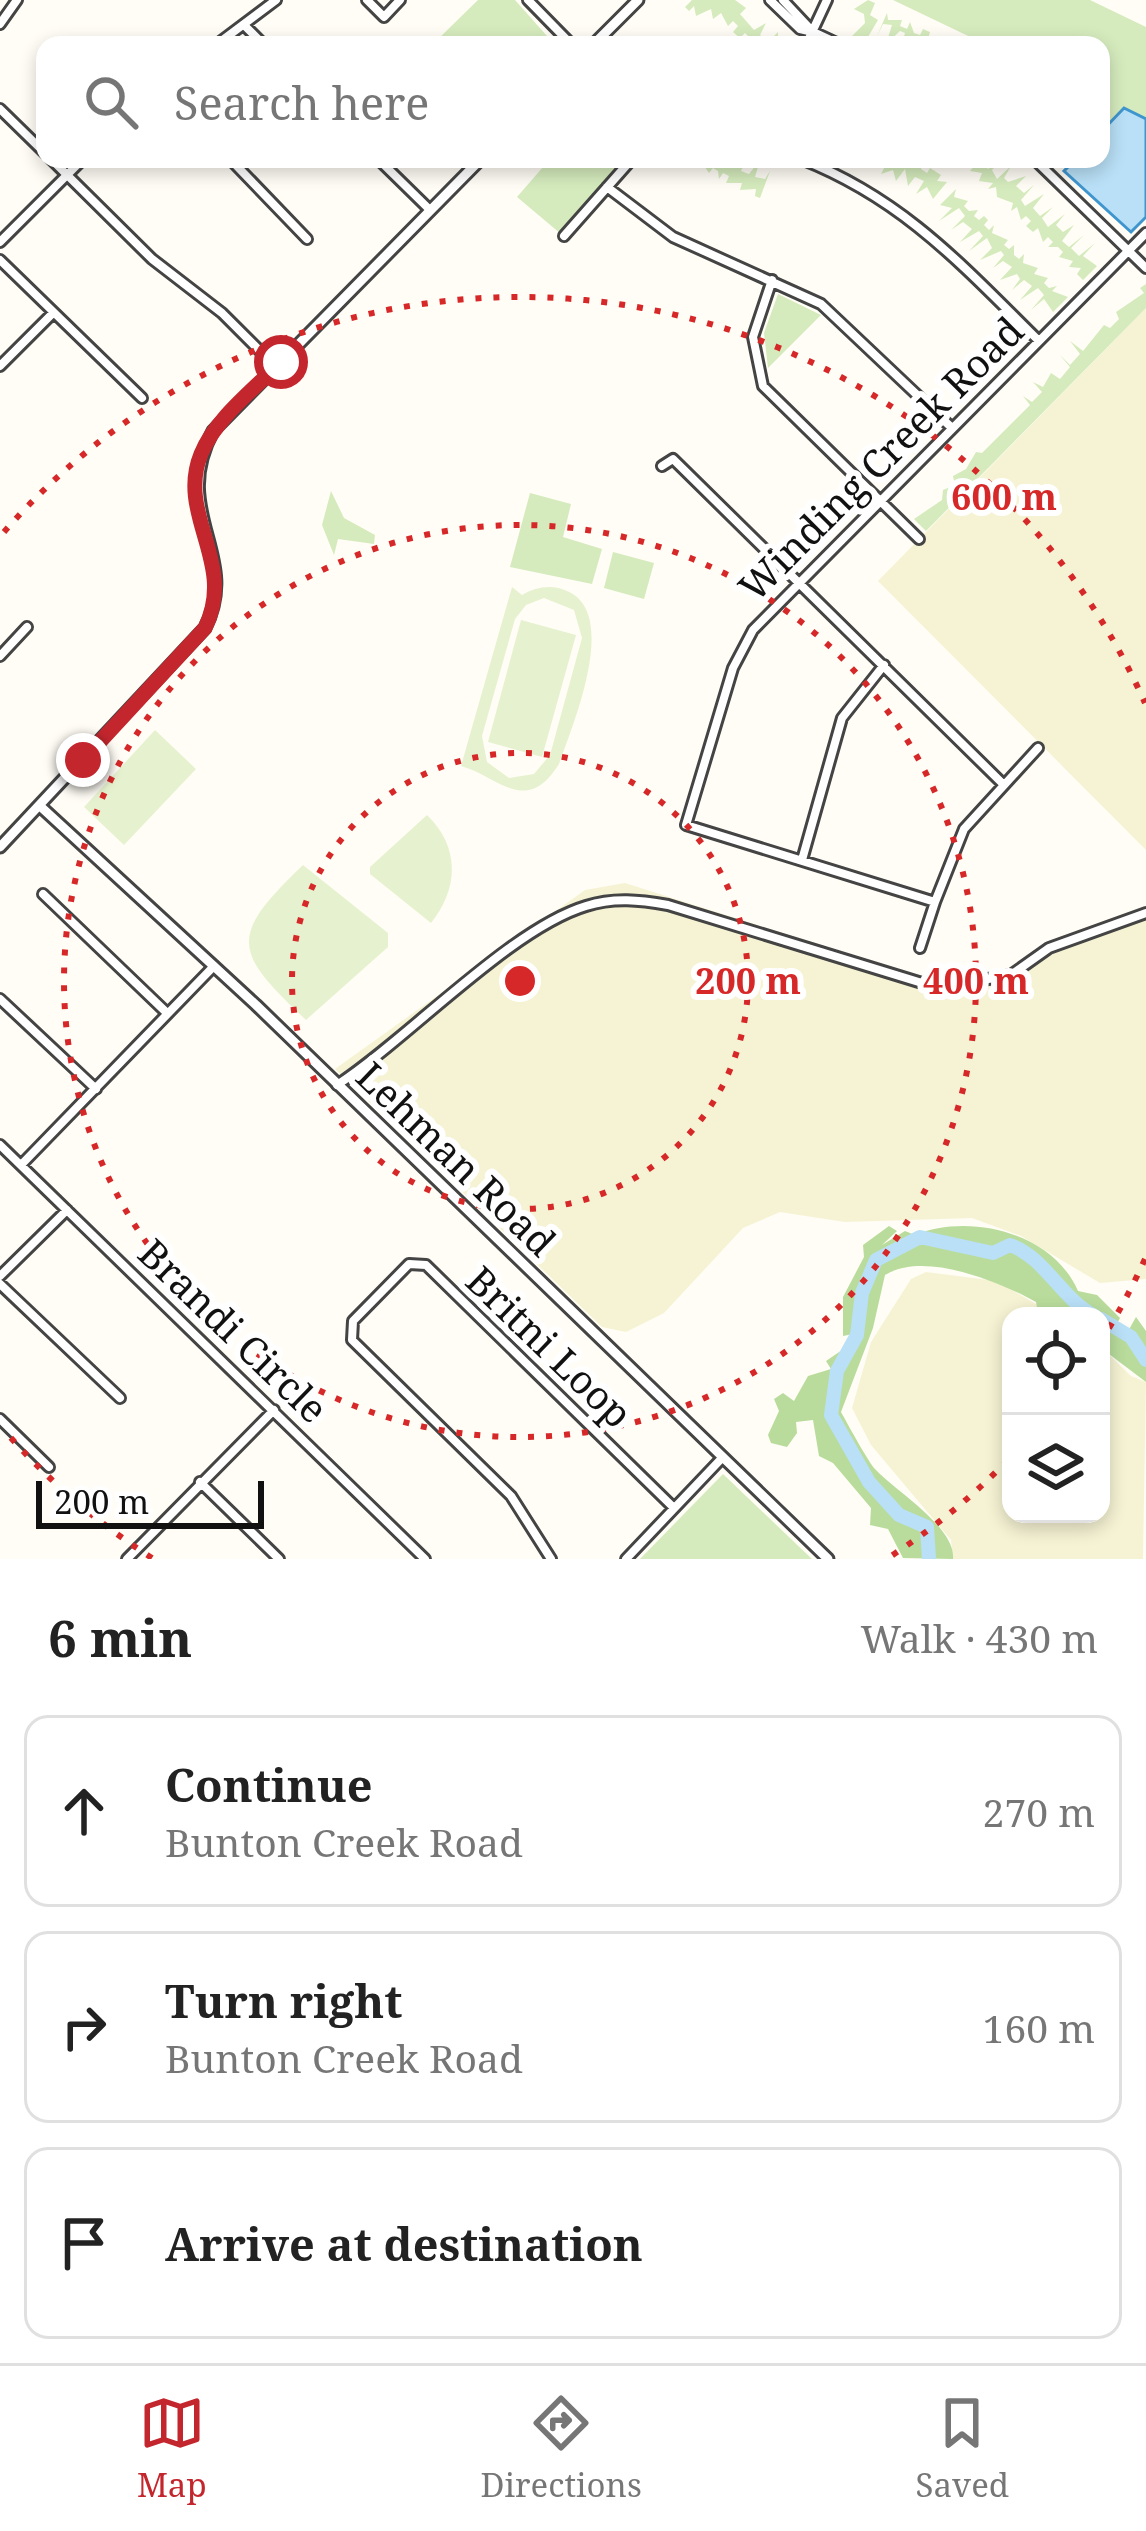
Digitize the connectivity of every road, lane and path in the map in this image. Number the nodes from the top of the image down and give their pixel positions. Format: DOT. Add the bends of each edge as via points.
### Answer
graph roads {
  1 [pos="17,0"];
  2 [pos="276,0"];
  3 [pos="367,0"];
  4 [pos="400,0"];
  5 [pos="528,0"];
  6 [pos="638,0"];
  7 [pos="770,0"];
  8 [pos="782,0"];
  9 [pos="827,0"];
  10 [pos="0,24"];
  11 [pos="244,25"];
  12 [pos="802,25"];
  13 [pos="813,32"];
  14 [pos="229,36"];
  15 [pos="255,36"];
  16 [pos="563,36"];
  17 [pos="602,36"];
  18 [pos="811,36"];
  19 [pos="822,36"];
  20 [pos="0,110"];
  21 [pos="36,144"];
  22 [pos="60,168"];
  23 [pos="74,168"];
  24 [pos="239,168"];
  25 [pos="387,168"];
  26 [pos="472,168"];
  27 [pos="624,168"];
  28 [pos="822,168"];
  29 [pos="1043,168"];
  30 [pos="67,175"];
  31 [pos="607,187"];
  32 [pos="430,210"];
  33 [pos="1146,233"];
  34 [pos="564,236"];
  35 [pos="307,239"];
  36 [pos="0,242"];
  37 [pos="1129,250"];
  38 [pos="0,260"];
  39 [pos="1146,268"];
  40 [pos="772,280"];
  41 [pos="53,313"];
  42 [pos="1039,341"];
  43 [pos="0,366"];
  44 [pos="276,367"];
  45 [pos="142,398"];
  46 [pos="952,428"];
  47 [pos="662,466"];
  48 [pos="879,503"];
  49 [pos="919,539"];
  50 [pos="800,582"];
  51 [pos="27,627"];
  52 [pos="0,656"];
  53 [pos="884,665"];
  54 [pos="1038,748"];
  55 [pos="1003,784"];
  56 [pos="40,806"];
  57 [pos="0,847"];
  58 [pos="802,860"];
  59 [pos="43,894"];
  60 [pos="934,902"];
  61 [pos="1146,913"];
  62 [pos="920,949"];
  63 [pos="214,966"];
  64 [pos="0,999"];
  65 [pos="167,1013"];
  66 [pos="337,1084"];
  67 [pos="96,1089"];
  68 [pos="0,1144"];
  69 [pos="21,1165"];
  70 [pos="68,1210"];
  71 [pos="0,1280"];
  72 [pos="120,1398"];
  73 [pos="274,1409"];
  74 [pos="0,1419"];
  75 [pos="722,1458"];
  76 [pos="50,1467"];
  77 [pos="200,1482"];
  78 [pos="674,1508"];
  79 [pos="275,1558"];
  80 [pos="127,1559"];
  81 [pos="425,1559"];
  82 [pos="551,1559"];
  83 [pos="626,1559"];
  84 [pos="828,1559"];
  1 -- 10 [label="street"];
  2 -- 11 [label="street"];
  3 -- 4 [label="street" via="384,17"];
  5 -- 16 [label="street"];
  6 -- 17 [label="street"];
  7 -- 12 [label="street"];
  8 -- 12 [label="street"];
  9 -- 13 [label="street"];
  11 -- 14 [label="street"];
  11 -- 15 [label="street"];
  12 -- 13 [label="street"];
  13 -- 18 [label="street"];
  13 -- 19 [label="street"];
  20 -- 21 [label="street"];
  22 -- 30 [label="street"];
  23 -- 30 [label="street"];
  24 -- 35 [label="street"];
  25 -- 32 [label="street"];
  26 -- 32 [label="street"];
  27 -- 31 [label="street"];
  28 -- 42 [label="street" via="904,211"];
  29 -- 37 [label="street"];
  30 -- 36 [label="street"];
  30 -- 44 [label="street"];
  31 -- 34 [label="street"];
  31 -- 40 [label="street" via="673,237"];
  32 -- 44 [label="street"];
  33 -- 37 [label="street, Winding Creek Road"];
  37 -- 39 [label="street"];
  37 -- 42 [label="street, Winding Creek Road"];
  38 -- 41 [label="street"];
  40 -- 46 [label="street" via="832,313"];
  40 -- 48 [label="street" via="753,337 763,386"];
  41 -- 43 [label="street"];
  41 -- 45 [label="street"];
  42 -- 46 [label="street, Winding Creek Road"];
  44 -- 56 [label="street" via="201,454 195,486 218,572 205,628"];
  46 -- 48 [label="street, Winding Creek Road"];
  47 -- 50 [label="street" via="673,459"];
  48 -- 49 [label="street"];
  48 -- 50 [label="street, Winding Creek Road"];
  50 -- 53 [label="street"];
  50 -- 58 [label="street, Winding Creek Road" via="740,649 686,825"];
  51 -- 52 [label="street"];
  53 -- 55 [label="street"];
  53 -- 58 [label="street" via="842,718"];
  54 -- 55 [label="street"];
  55 -- 60 [label="street" via="964,830"];
  56 -- 57 [label="street"];
  56 -- 63 [label="street, Lehman Road"];
  58 -- 60 [label="street"];
  59 -- 65 [label="street"];
  60 -- 62 [label="street"];
  61 -- 66 [label="street" via="1067,939 1011,975 954,985 922,983 717,917 633,898 610,901 540,929"];
  63 -- 65 [label="street"];
  63 -- 66 [label="street, Lehman Road"];
  64 -- 67 [label="street"];
  65 -- 67 [label="street"];
  66 -- 75 [label="street, Lehman Road"];
  67 -- 69 [label="street"];
  68 -- 69 [label="street, Brandi Circle"];
  69 -- 70 [label="street, Brandi Circle"];
  70 -- 71 [label="street"];
  70 -- 73 [label="street, Brandi Circle"];
  71 -- 72 [label="street"];
  73 -- 77 [label="street"];
  73 -- 81 [label="street, Brandi Circle"];
  74 -- 76 [label="street"];
  75 -- 78 [label="street"];
  75 -- 84 [label="street, Lehman Road"];
  77 -- 79 [label="street"];
  77 -- 80 [label="street"];
  78 -- 82 [label="street, Britni Loop" via="426,1265 409,1264 352,1321 352,1340 511,1496"];
  78 -- 83 [label="street"];
}
